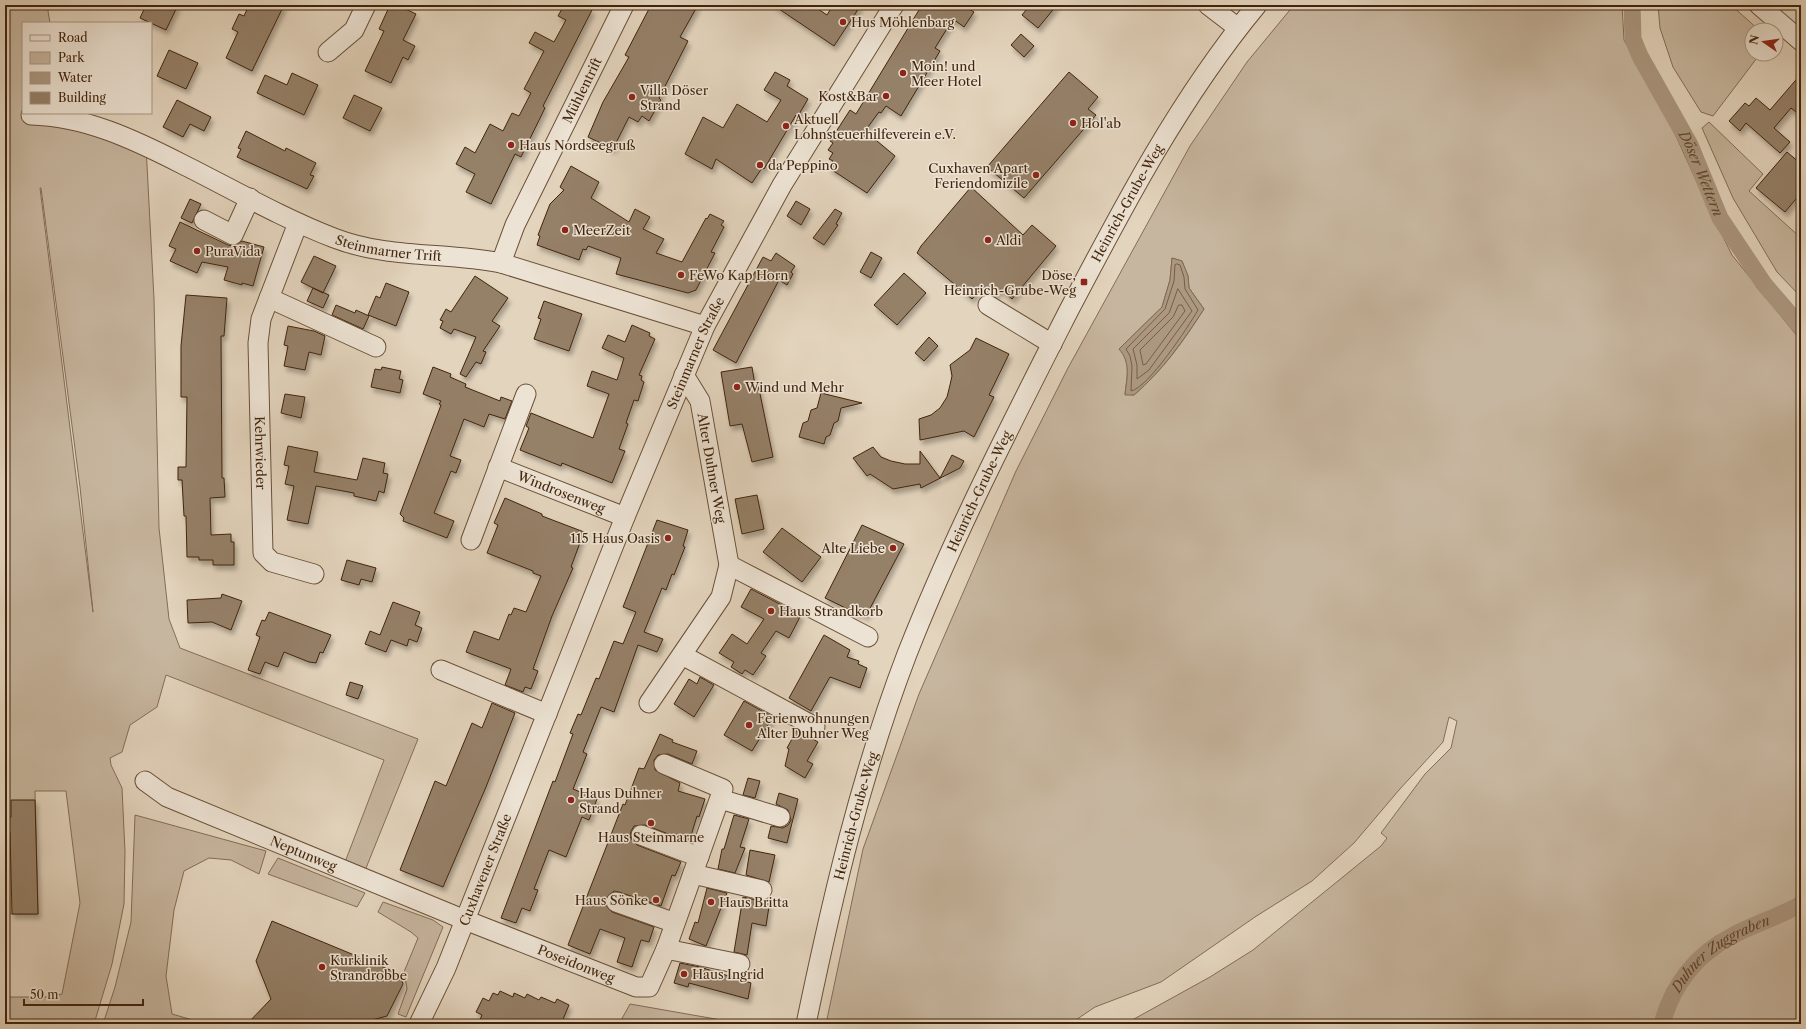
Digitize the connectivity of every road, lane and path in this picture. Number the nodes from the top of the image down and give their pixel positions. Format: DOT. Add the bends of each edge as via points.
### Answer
graph roads {
  1 [pos="366,5"];
  2 [pos="624,5"];
  3 [pos="894,5"];
  4 [pos="1208,5"];
  5 [pos="1257,5"];
  6 [pos="1760,5"];
  7 [pos="1238,28"];
  8 [pos="1801,41"];
  9 [pos="328,52"];
  10 [pos="31,115"];
  11 [pos="250,198"];
  12 [pos="204,220"];
  13 [pos="298,222"];
  14 [pos="501,262"];
  15 [pos="269,298"];
  16 [pos="988,306"];
  17 [pos="705,326"];
  18 [pos="1052,344"];
  19 [pos="376,347"];
  20 [pos="684,375"];
  21 [pos="526,394"];
  22 [pos="498,467"];
  23 [pos="625,517"];
  24 [pos="471,540"];
  25 [pos="729,565"];
  26 [pos="314,574"];
  27 [pos="868,637"];
  28 [pos="682,655"];
  29 [pos="570,656"];
  30 [pos="441,670"];
  31 [pos="649,703"];
  32 [pos="547,714"];
  33 [pos="815,727"];
  34 [pos="664,764"];
  35 [pos="145,781"];
  36 [pos="720,799"];
  37 [pos="780,817"];
  38 [pos="641,835"];
  39 [pos="696,866"];
  40 [pos="762,890"];
  41 [pos="616,902"];
  42 [pos="465,920"];
  43 [pos="675,924"];
  44 [pos="666,949"];
  45 [pos="740,964"];
  46 [pos="419,1024"];
  47 [pos="806,1024"];
  1 -- 9 [label="street" via="354,30"];
  2 -- 14 [label="street, Mühlentrift" via="515,225"];
  3 -- 17 [label="street, Steinmarner Straße" via="782,185"];
  4 -- 7 [label="street"];
  5 -- 7 [label="street, Heinrich-Grube-Weg"];
  6 -- 8 [label="street"];
  7 -- 18 [label="street, Heinrich-Grube-Weg" via="1154,152"];
  10 -- 11 [label="street, Steinmarner Trift" via="68,118 146,146"];
  11 -- 12 [label="street" via="233,235"];
  11 -- 13 [label="street, Steinmarner Trift"];
  13 -- 14 [label="street, Steinmarner Trift" via="336,239 371,248 407,254"];
  13 -- 15 [label="street, Kehrwieder"];
  14 -- 17 [label="street, Steinmarner Trift"];
  15 -- 19 [label="street"];
  15 -- 26 [label="street, Kehrwieder" via="261,319 258,343 263,553 272,562"];
  16 -- 18 [label="street"];
  17 -- 20 [label="street, Steinmarner Straße"];
  18 -- 47 [label="street, Heinrich-Grube-Weg" via="982,485 907,655 864,778 829,914"];
  20 -- 23 [label="street, Steinmarner Straße"];
  20 -- 25 [label="street, Alter Duhner Weg" via="700,401"];
  21 -- 22 [label="street"];
  22 -- 23 [label="street, Windrosenweg"];
  22 -- 24 [label="street"];
  23 -- 29 [label="street, Steinmarner Straße"];
  25 -- 27 [label="street"];
  25 -- 28 [label="street, Alter Duhner Weg" via="721,597"];
  28 -- 31 [label="street, Alter Duhner Weg"];
  28 -- 33 [label="street"];
  29 -- 32 [label="street, Cuxhavener Straße"];
  30 -- 32 [label="street"];
  32 -- 42 [label="street, Cuxhavener Straße"];
  34 -- 36 [label="street" via="723,789"];
  35 -- 42 [label="street, Neptunweg" via="167,797"];
  36 -- 37 [label="street"];
  36 -- 39 [label="street, Poseidonweg"];
  38 -- 39 [label="street"];
  39 -- 40 [label="street"];
  39 -- 43 [label="street, Poseidonweg"];
  41 -- 43 [label="street"];
  42 -- 44 [label="street, Poseidonweg" via="636,987 649,987"];
  42 -- 46 [label="street, Cuxhavener Straße" via="446,968"];
  43 -- 44 [label="street, Poseidonweg"];
  44 -- 45 [label="street"];
}
